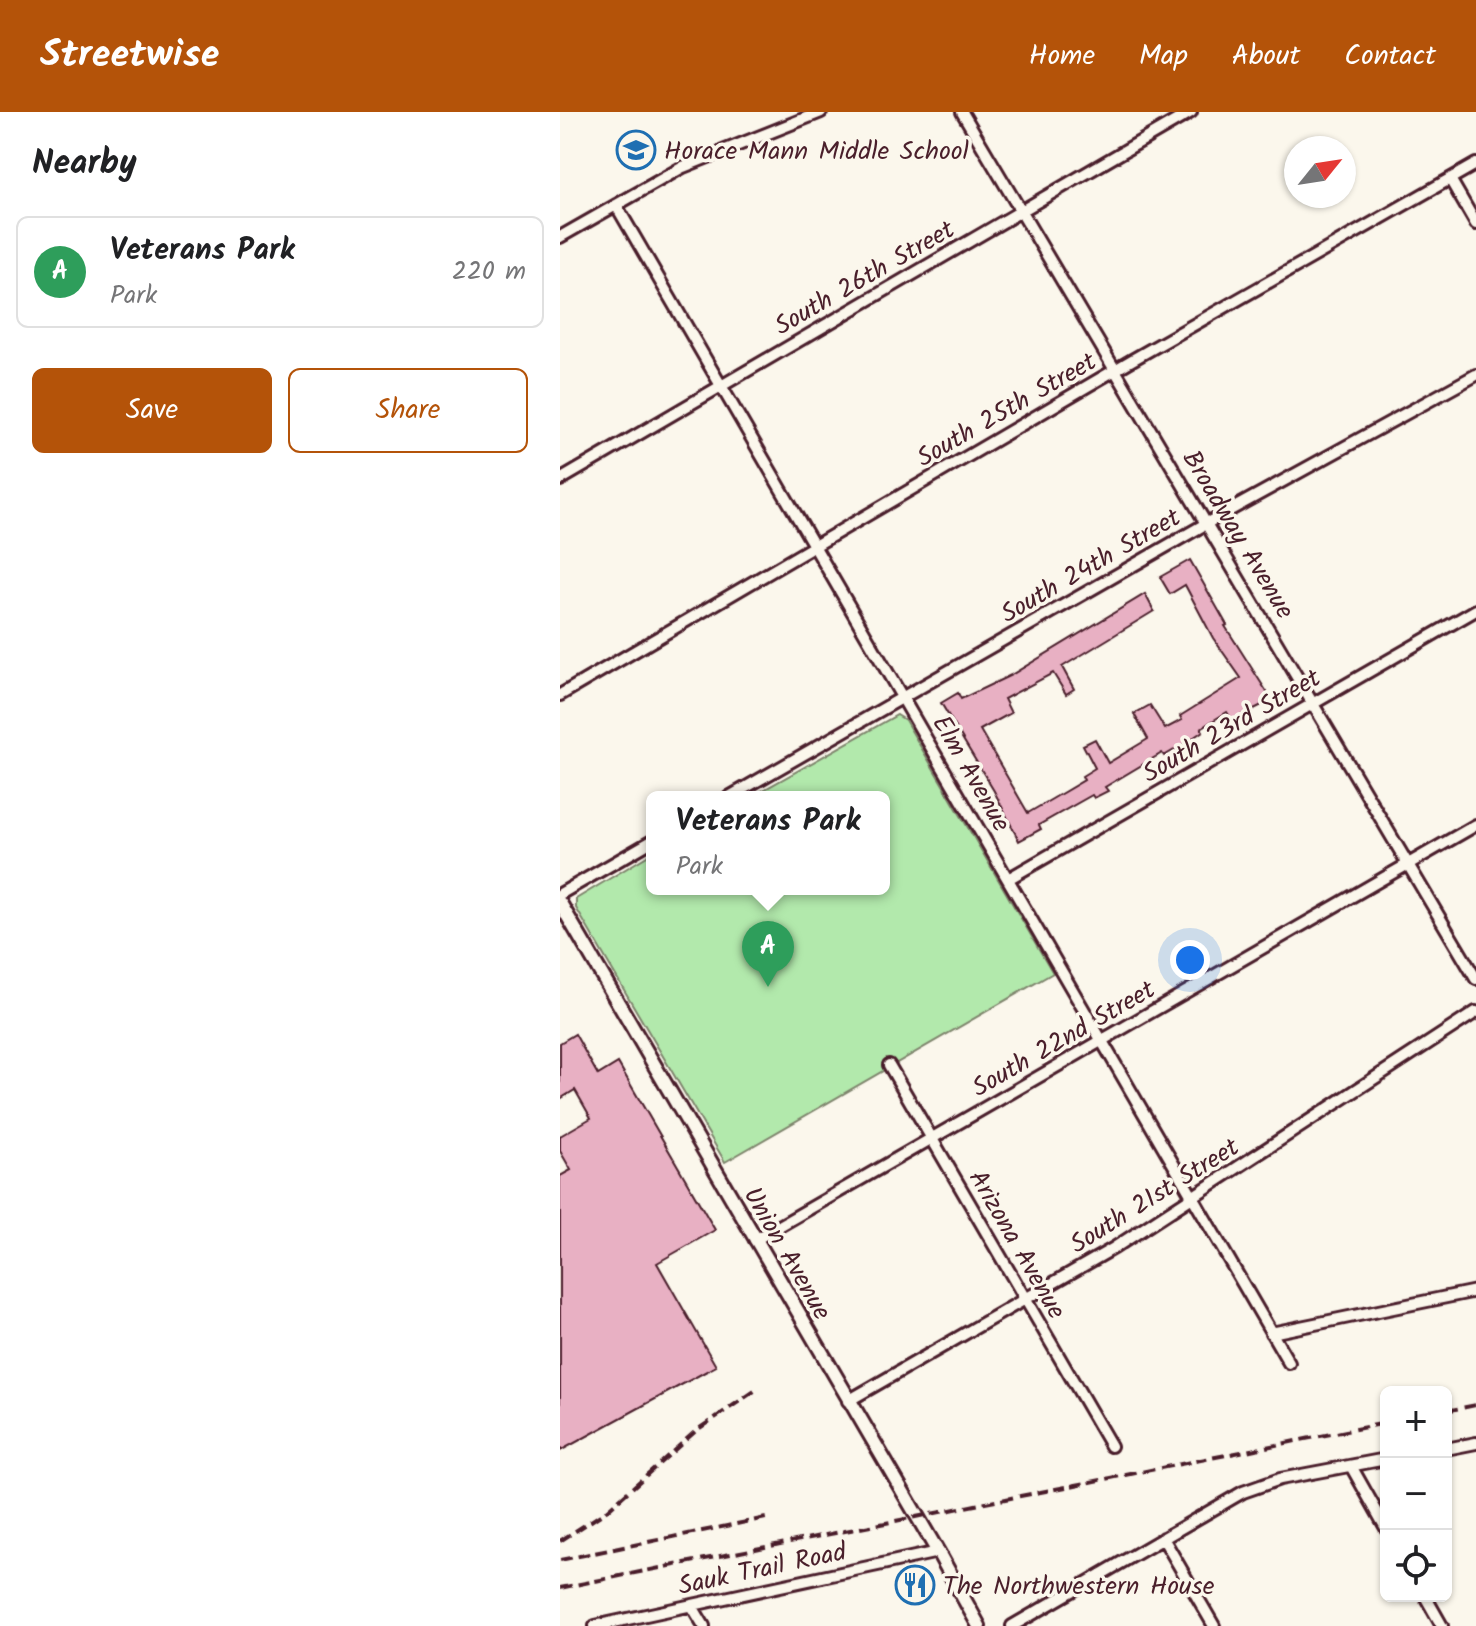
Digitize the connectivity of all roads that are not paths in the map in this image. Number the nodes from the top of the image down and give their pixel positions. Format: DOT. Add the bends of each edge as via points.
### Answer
graph roads {
  1 [pos="821,112"];
  2 [pos="962,112"];
  3 [pos="1191,112"];
  4 [pos="1476,164"];
  5 [pos="1450,179"];
  6 [pos="616,205"];
  7 [pos="1021,211"];
  8 [pos="1476,224"];
  9 [pos="560,237"];
  10 [pos="1116,370"];
  11 [pos="1476,375"];
  12 [pos="722,385"];
  13 [pos="560,480"];
  14 [pos="1207,523"];
  15 [pos="815,545"];
  16 [pos="1476,610"];
  17 [pos="560,695"];
  18 [pos="903,697"];
  19 [pos="1314,703"];
  20 [pos="739,791"];
  21 [pos="1476,825"];
  22 [pos="646,844"];
  23 [pos="1408,864"];
  24 [pos="1008,879"];
  25 [pos="560,894"];
  26 [pos="560,903"];
  27 [pos="1476,979"];
  28 [pos="1476,1012"];
  29 [pos="1102,1041"];
  30 [pos="889,1065"];
  31 [pos="932,1140"];
  32 [pos="1194,1198"];
  33 [pos="755,1240"];
  34 [pos="1476,1291"];
  35 [pos="1025,1300"];
  36 [pos="1271,1333"];
  37 [pos="1289,1363"];
  38 [pos="848,1401"];
  39 [pos="1476,1443"];
  40 [pos="1111,1446"];
  41 [pos="1452,1448"];
  42 [pos="1380,1460"];
  43 [pos="1351,1466"];
  44 [pos="1380,1517"];
  45 [pos="1163,1538"];
  46 [pos="938,1552"];
  47 [pos="1428,1602"];
  48 [pos="692,1606"];
  49 [pos="595,1626"];
  50 [pos="704,1626"];
  51 [pos="979,1626"];
  52 [pos="1012,1626"];
  53 [pos="1214,1626"];
  54 [pos="1442,1626"];
  1 -- 6 [label="street" via="683,167"];
  2 -- 7 [label="street, Broadway Avenue"];
  3 -- 7 [label="street, South 26th Street"];
  4 -- 5 [label="street, South 25th Street"];
  5 -- 8 [label="street"];
  5 -- 10 [label="street, South 25th Street"];
  6 -- 9 [label="street"];
  6 -- 12 [label="street, Elm Avenue"];
  7 -- 10 [label="street, Broadway Avenue"];
  7 -- 12 [label="street, South 26th Street"];
  10 -- 14 [label="street, Broadway Avenue"];
  10 -- 15 [label="street, South 25th Street"];
  11 -- 14 [label="street, South 24th Street"];
  12 -- 13 [label="street, South 26th Street"];
  12 -- 15 [label="street, Elm Avenue"];
  14 -- 18 [label="street, South 24th Street"];
  14 -- 19 [label="street, Broadway Avenue"];
  15 -- 17 [label="street, South 25th Street"];
  15 -- 18 [label="street, Elm Avenue"];
  16 -- 19 [label="street, South 23rd Street"];
  18 -- 20 [label="street, South 24th Street"];
  18 -- 24 [label="street, Elm Avenue"];
  19 -- 23 [label="street, Broadway Avenue"];
  19 -- 24 [label="street, South 23rd Street"];
  21 -- 23 [label="street, South 22nd Street"];
  22 -- 25 [label="street"];
  23 -- 27 [label="street, Broadway Avenue"];
  23 -- 29 [label="street, South 22nd Street"];
  24 -- 29 [label="street, Elm Avenue"];
  26 -- 33 [label="street, Union Avenue"];
  28 -- 32 [label="street, South 21st Street"];
  29 -- 31 [label="street, South 22nd Street"];
  29 -- 32 [label="street, Elm Avenue"];
  30 -- 31 [label="street, Arizona Avenue"];
  31 -- 33 [label="street, South 22nd Street"];
  31 -- 35 [label="street, Arizona Avenue"];
  32 -- 35 [label="street, South 21st Street"];
  32 -- 36 [label="street, Elm Avenue"];
  33 -- 38 [label="street, Union Avenue"];
  34 -- 36 [label="street"];
  35 -- 38 [label="street, South 21st Street"];
  35 -- 40 [label="street, Arizona Avenue"];
  36 -- 37 [label="street, Elm Avenue"];
  38 -- 46 [label="street, Union Avenue"];
  39 -- 41 [label="street"];
  42 -- 43 [label="street"];
  43 -- 44 [label="street"];
  43 -- 45 [label="street" via="1253,1487"];
  45 -- 52 [label="street"];
  45 -- 53 [label="street"];
  46 -- 48 [label="street, Sauk Trail Road"];
  46 -- 51 [label="street, Union Avenue"];
  47 -- 54 [label="street"];
  48 -- 49 [label="street, Sauk Trail Road"];
  48 -- 50 [label="street"];
}
